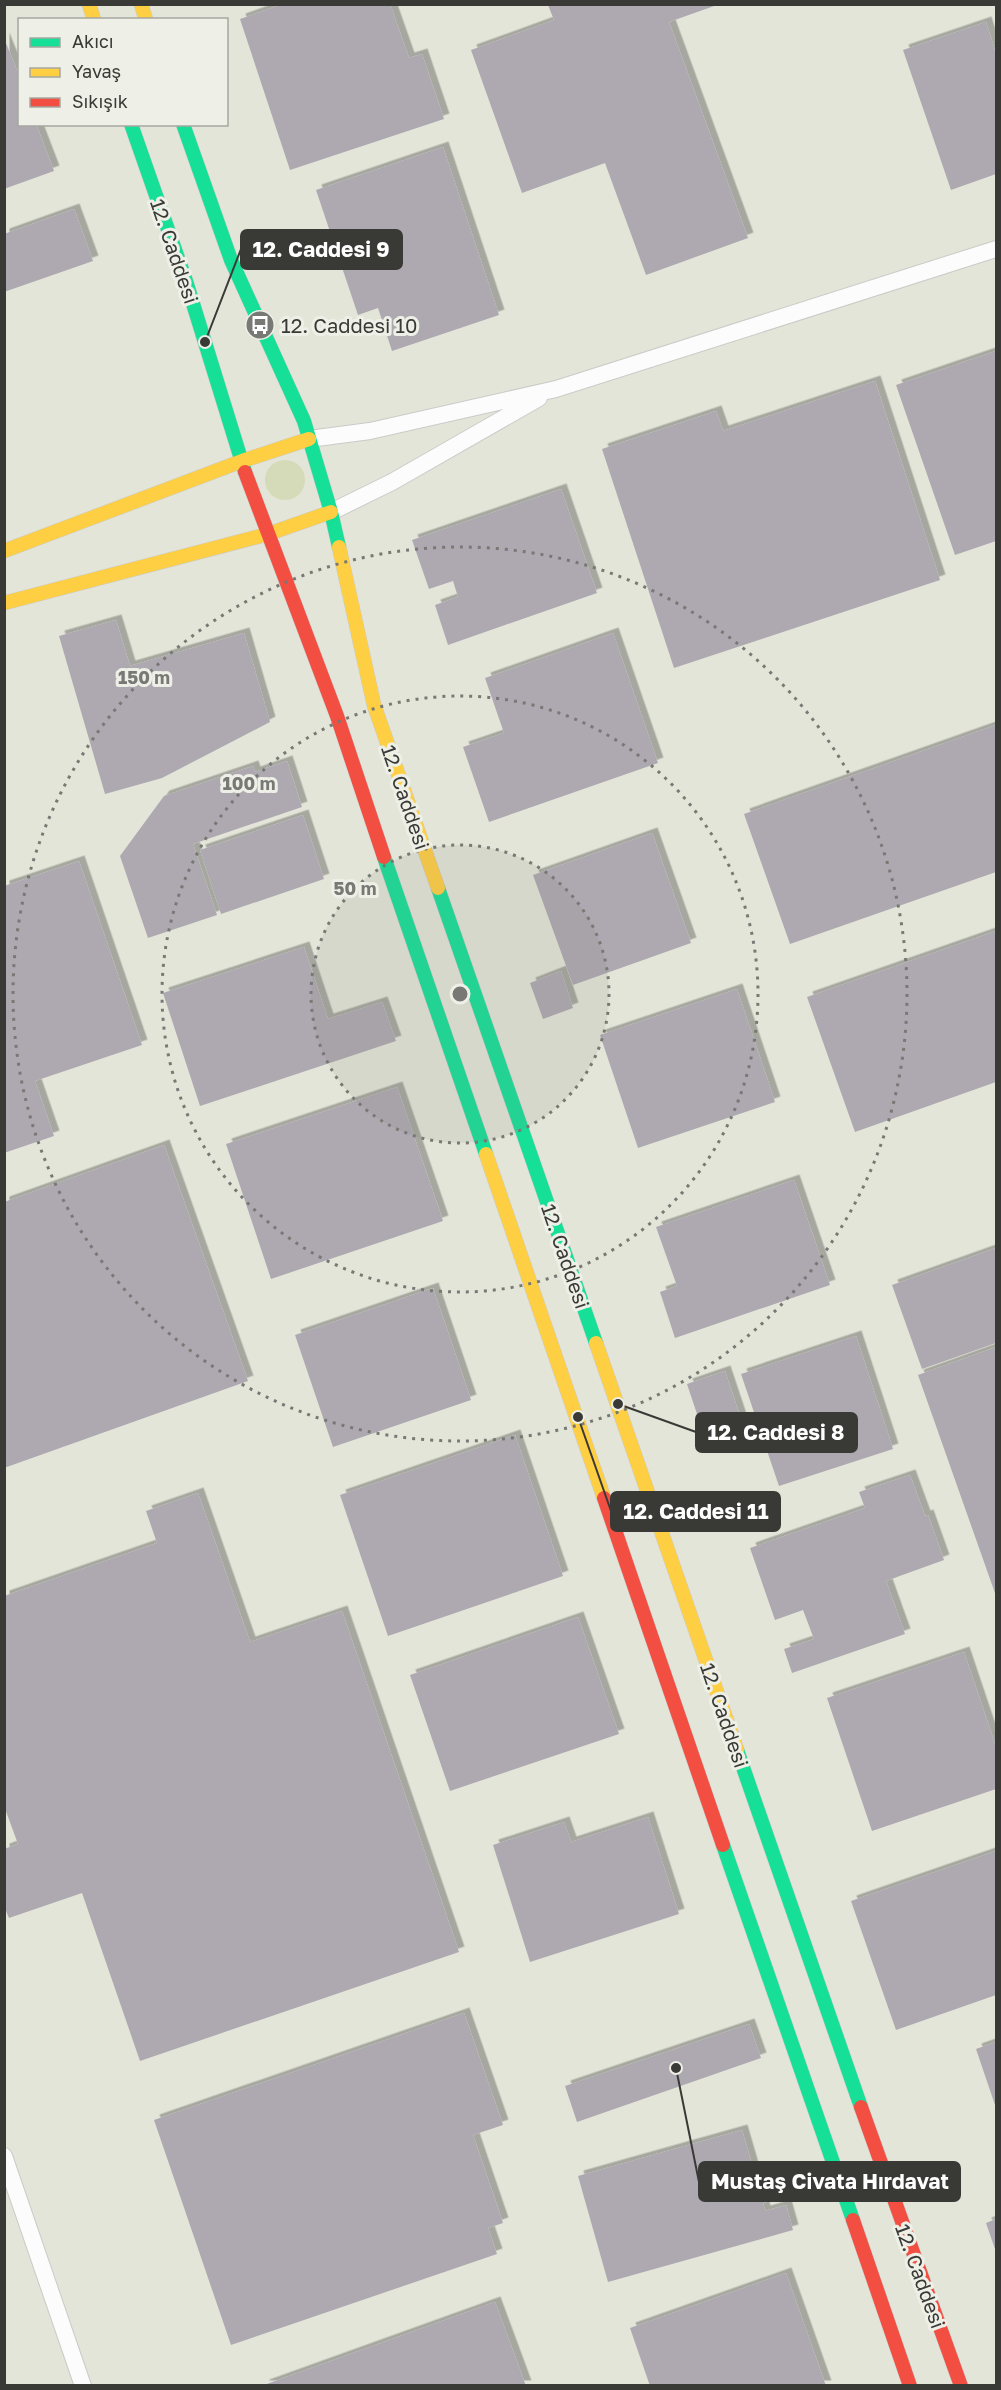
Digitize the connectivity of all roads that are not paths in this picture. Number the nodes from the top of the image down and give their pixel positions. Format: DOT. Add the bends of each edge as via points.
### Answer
graph roads {
  1 [pos="132,126"];
  2 [pos="184,126"];
  3 [pos="996,249"];
  4 [pos="556,388"];
  5 [pos="309,439"];
  6 [pos="242,461"];
  7 [pos="332,512"];
  8 [pos="268,534"];
  9 [pos="4,551"];
  10 [pos="4,603"];
  11 [pos="4,2156"];
  12 [pos="83,2385"];
  13 [pos="910,2385"];
  14 [pos="961,2385"];
  1 -- 6 [label="street, 12. Caddesi" via="186,281"];
  2 -- 5 [label="street, 12. Caddesi" via="231,260"];
  3 -- 4 [label="street"];
  4 -- 5 [label="street" via="370,431"];
  4 -- 7 [label="street"];
  5 -- 6 [label="street"];
  5 -- 7 [label="street, 12. Caddesi"];
  6 -- 8 [label="street, 12. Caddesi"];
  6 -- 9 [label="street"];
  7 -- 8 [label="street"];
  7 -- 14 [label="street, 12. Caddesi" via="374,705"];
  8 -- 10 [label="street"];
  8 -- 13 [label="street, 12. Caddesi" via="337,716"];
  11 -- 12 [label="street"];
}
